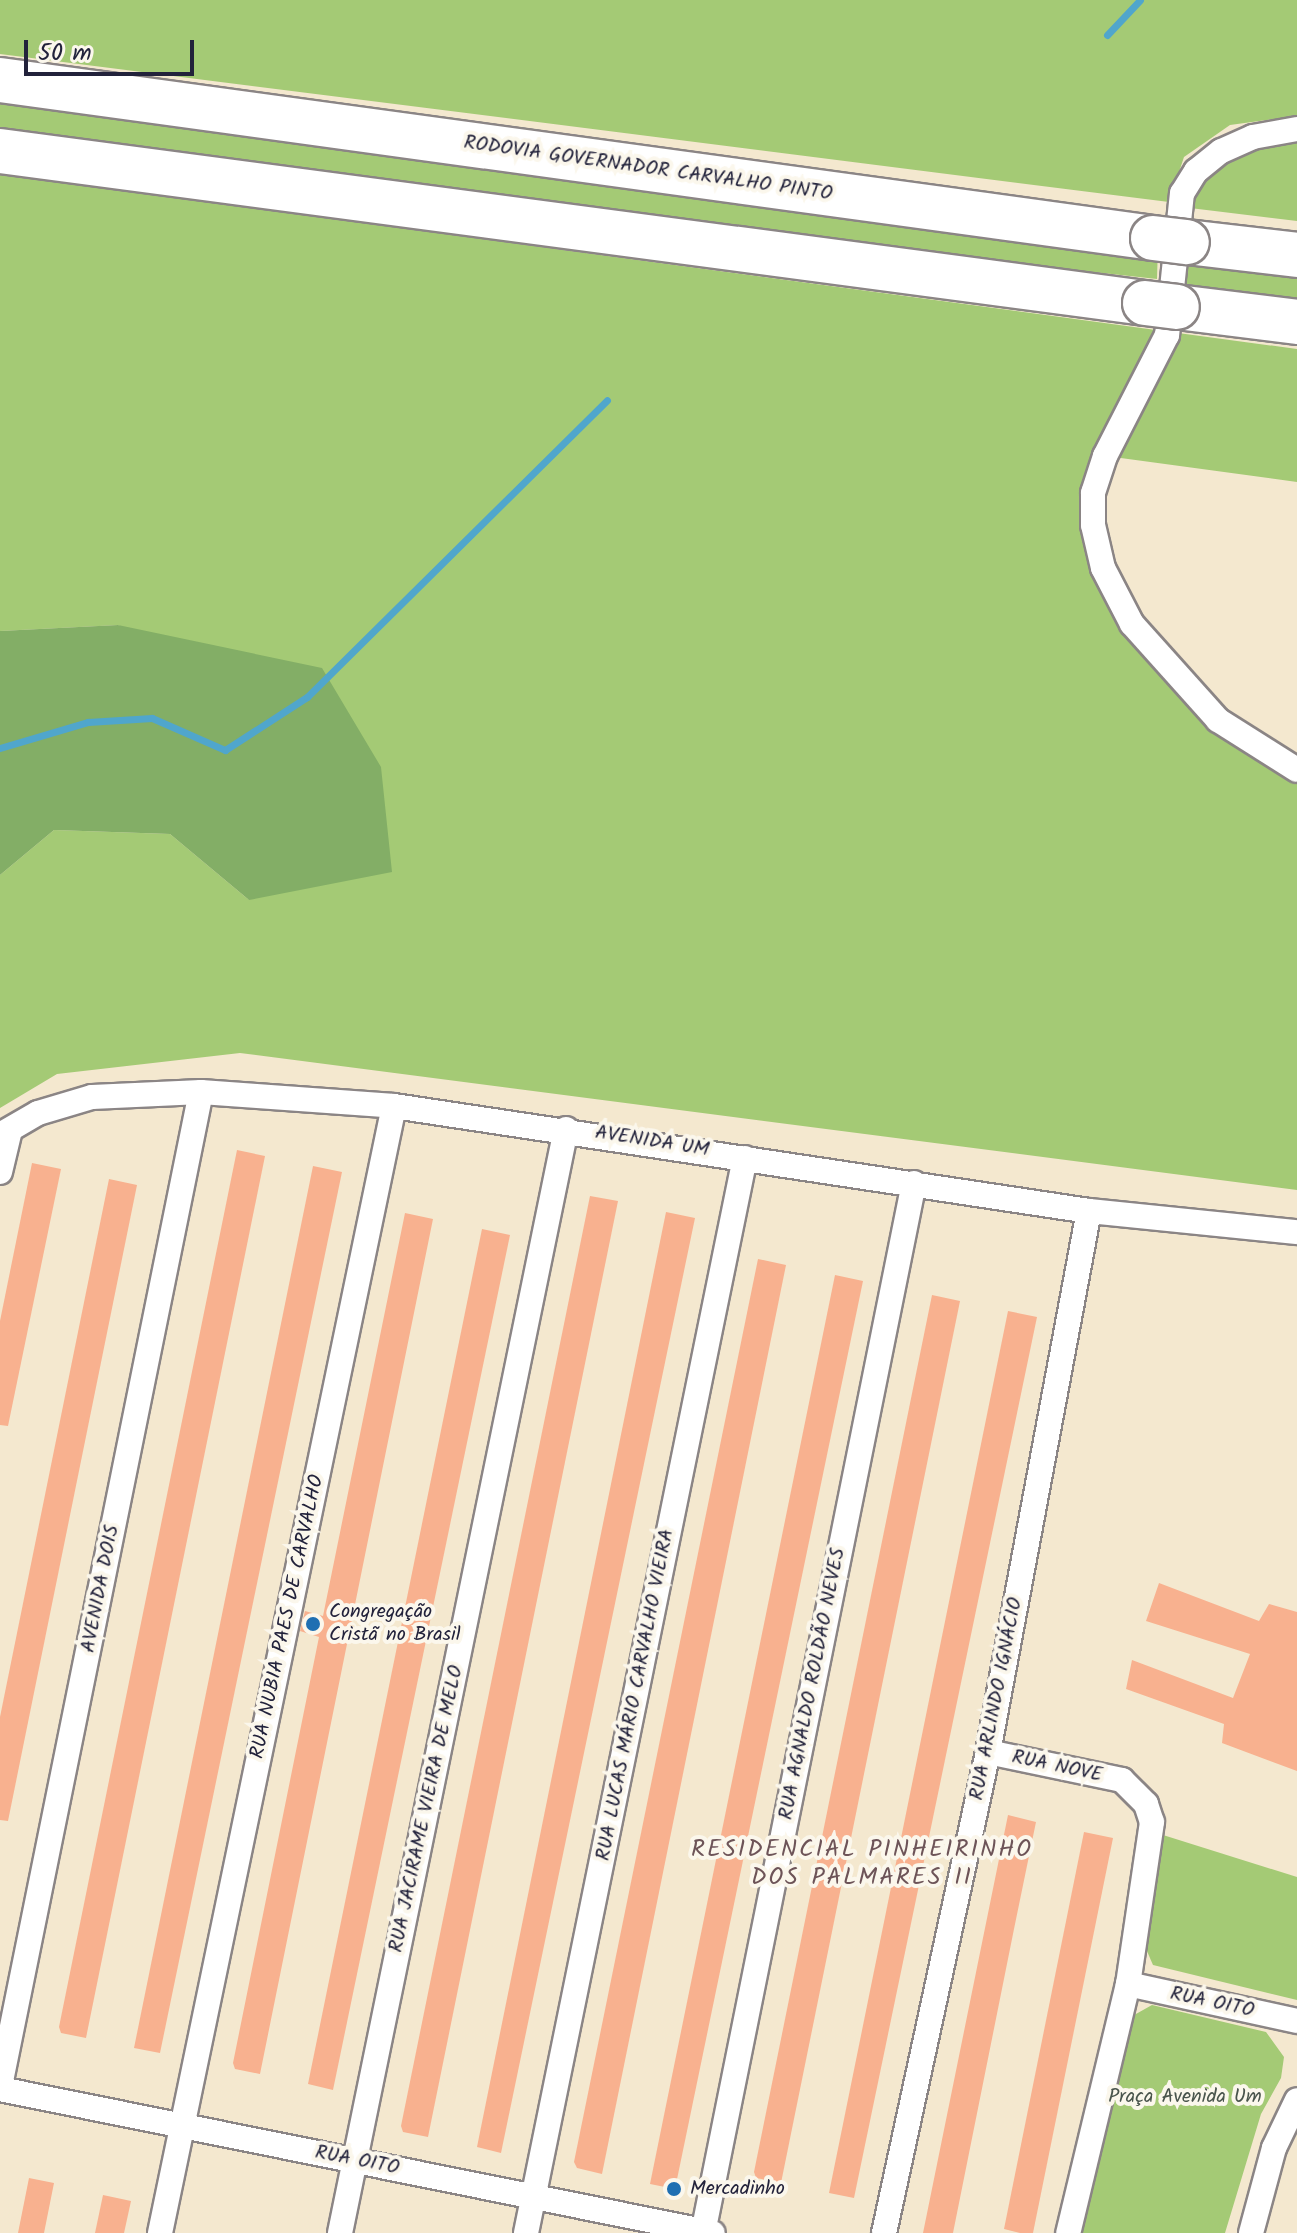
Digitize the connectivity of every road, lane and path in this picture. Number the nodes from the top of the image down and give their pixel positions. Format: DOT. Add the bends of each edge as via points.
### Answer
graph roads {
  1 [pos="0,80"];
  2 [pos="1297,129"];
  3 [pos="0,151"];
  4 [pos="1297,255"];
  5 [pos="1297,322"];
  6 [pos="1297,770"];
  7 [pos="201,1092"];
  8 [pos="394,1106"];
  9 [pos="566,1129"];
  10 [pos="5,1132"];
  11 [pos="745,1158"];
  12 [pos="0,1172"];
  13 [pos="914,1183"];
  14 [pos="1089,1211"];
  15 [pos="1297,1232"];
  16 [pos="988,1752"];
  17 [pos="1128,1984"];
  18 [pos="1297,2021"];
  19 [pos="0,2087"];
  20 [pos="1297,2100"];
  21 [pos="183,2127"];
  22 [pos="355,2160"];
  23 [pos="534,2196"];
  24 [pos="706,2232"];
  25 [pos="160,2233"];
  26 [pos="340,2233"];
  27 [pos="526,2233"];
  28 [pos="884,2233"];
  29 [pos="1068,2233"];
  30 [pos="1251,2233"];
  1 -- 4 [label="highway, RODOVIA GOVERNADOR CARVALHO PINTO"];
  2 -- 6 [label="street" via="1253,137 1221,151 1196,171 1182,193 1167,335 1105,456 1093,493 1093,525 1103,568 1132,624 1218,720"];
  3 -- 5 [label="highway"];
  7 -- 8 [label="street, AVENIDA UM"];
  7 -- 10 [label="street, AVENIDA UM" via="70,1101"];
  7 -- 19 [label="street, AVENIDA DOIS"];
  8 -- 9 [label="street, AVENIDA UM"];
  8 -- 21 [label="street, RUA NUBIA PAES DE CARVALHO"];
  9 -- 11 [label="street, AVENIDA UM"];
  9 -- 22 [label="street, RUA JACIRAME VIEIRA DE MELO"];
  10 -- 12 [label="street"];
  11 -- 13 [label="street, AVENIDA UM"];
  11 -- 23 [label="street, RUA LUCAS MÁRIO CARVALHO VIEIRA"];
  13 -- 14 [label="street, AVENIDA UM"];
  13 -- 24 [label="street, RUA AGNALDO ROLDÃO NEVES"];
  14 -- 15 [label="street, AVENIDA UM"];
  14 -- 16 [label="street, RUA ARLINDO IGNÁCIO"];
  16 -- 17 [label="street, RUA NOVE" via="1122,1780 1146,1804 1152,1822"];
  16 -- 28 [label="street, RUA ARLINDO IGNÁCIO"];
  17 -- 18 [label="street, RUA OITO"];
  17 -- 29 [label="street"];
  19 -- 21 [label="street, RUA OITO"];
  20 -- 30 [label="street" via="1274,2148"];
  21 -- 22 [label="street, RUA OITO"];
  21 -- 25 [label="street, RUA NUBIA PAES DE CARVALHO"];
  22 -- 23 [label="street, RUA OITO"];
  22 -- 26 [label="street, RUA JACIRAME VIEIRA DE MELO"];
  23 -- 24 [label="street, RUA OITO"];
  23 -- 27 [label="street, RUA LUCAS MÁRIO CARVALHO VIEIRA"];
}
